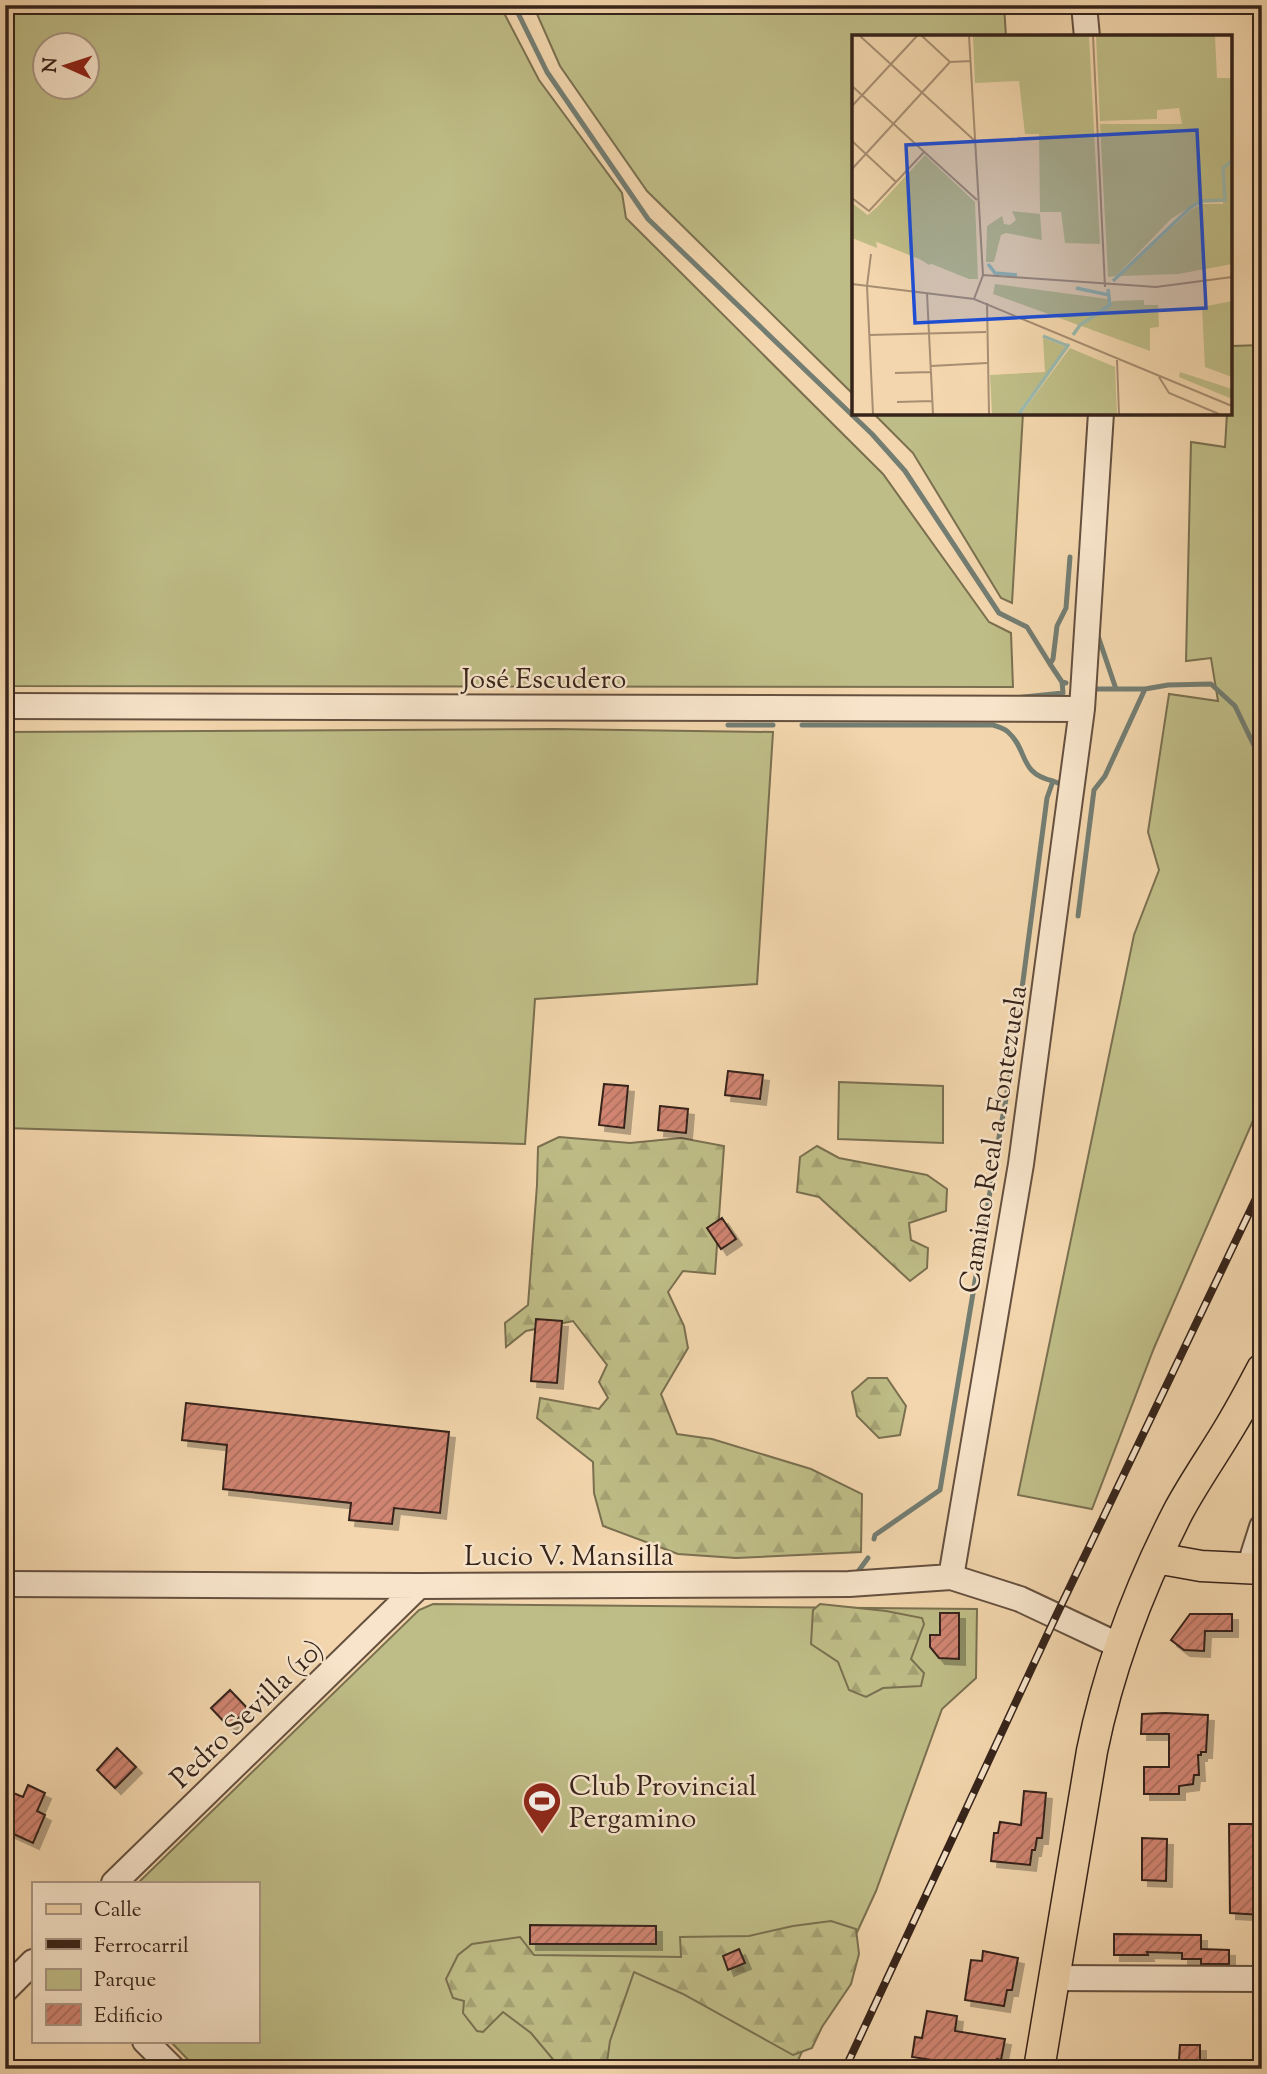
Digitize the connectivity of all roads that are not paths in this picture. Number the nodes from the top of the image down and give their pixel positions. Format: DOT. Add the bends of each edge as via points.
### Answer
graph roads {
  1 [pos="1084,5"];
  2 [pos="1087,35"];
  3 [pos="1101,415"];
  4 [pos="5,706"];
  5 [pos="1082,709"];
  6 [pos="1262,1369"];
  7 [pos="1262,1527"];
  8 [pos="1156,1558"];
  9 [pos="1256,1569"];
  10 [pos="951,1577"];
  11 [pos="5,1584"];
  12 [pos="419,1586"];
  13 [pos="1120,1646"];
  14 [pos="115,1882"];
  15 [pos="32,1963"];
  16 [pos="1054,1978"];
  17 [pos="1262,1979"];
  18 [pos="5,1990"];
  19 [pos="146,2042"];
  20 [pos="173,2069"];
  21 [pos="1039,2069"];
  1 -- 2 [label="street"];
  3 -- 5 [label="street, Camino Real a Fontezuela"];
  4 -- 5 [label="street, José Escudero"];
  5 -- 10 [label="street, Camino Real a Fontezuela" via="1021,1164"];
  6 -- 8 [label="main road"];
  7 -- 9 [label="street"];
  8 -- 9 [label="main road"];
  8 -- 13 [label="main road"];
  10 -- 12 [label="street, Lucio V. Mansilla" via="849,1584"];
  10 -- 13 [label="street, Lucio V. Mansilla" via="1020,1599"];
  11 -- 12 [label="street, Lucio V. Mansilla"];
  12 -- 14 [label="street, Pedro Sevilla (10)"];
  13 -- 16 [label="main road" via="1094,1740"];
  15 -- 18 [label="street"];
  16 -- 17 [label="street"];
  16 -- 21 [label="main road"];
  19 -- 20 [label="street"];
}
